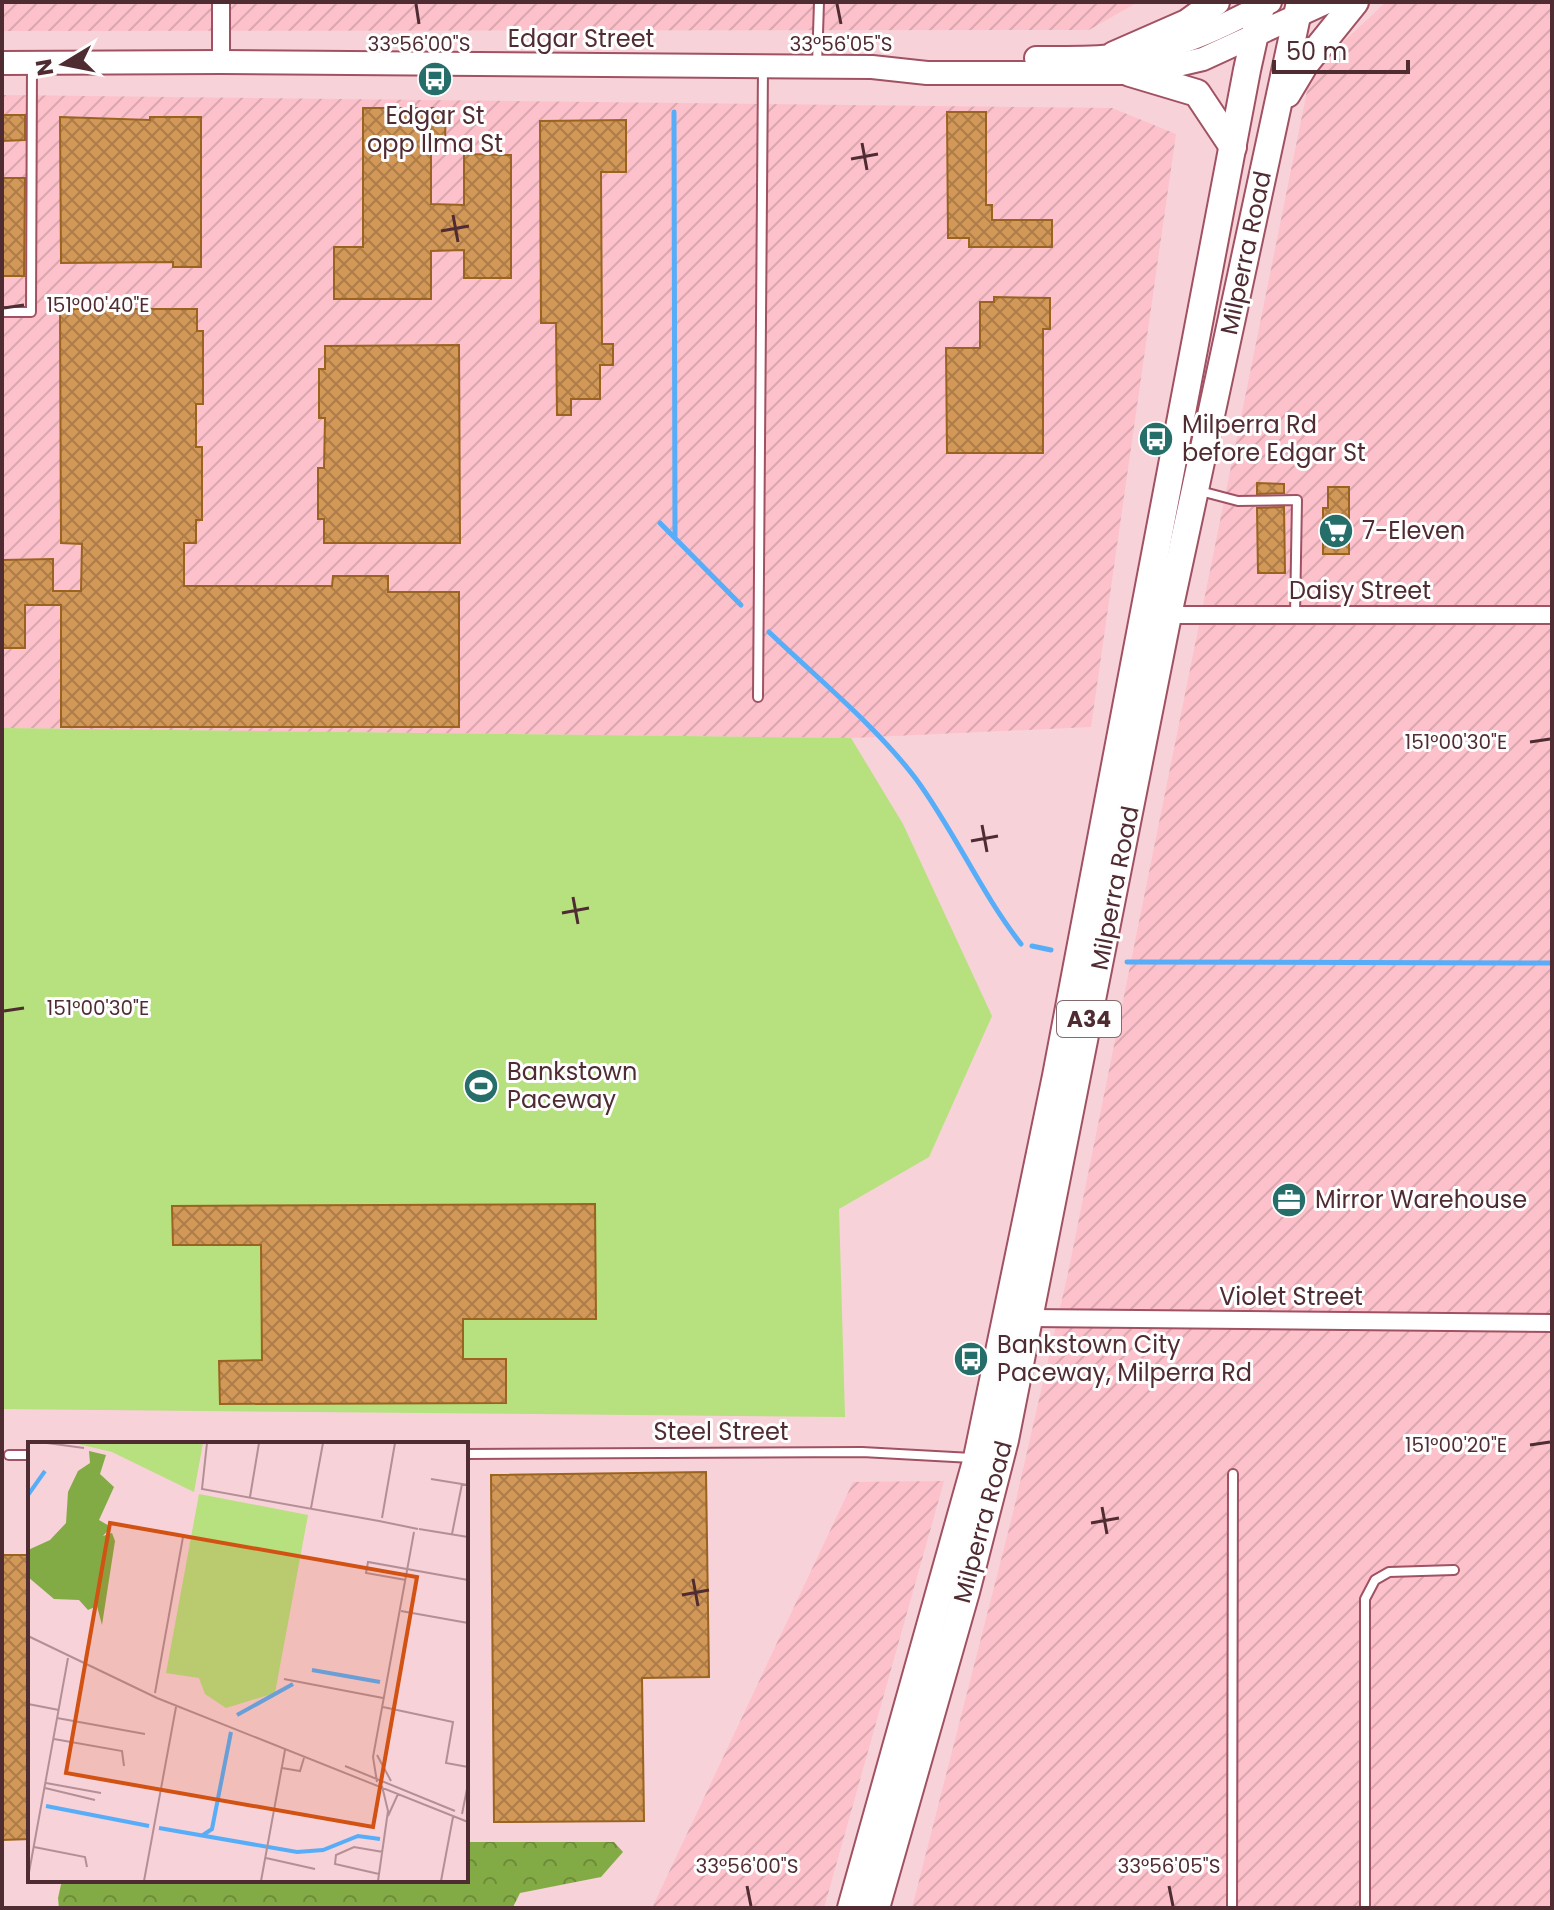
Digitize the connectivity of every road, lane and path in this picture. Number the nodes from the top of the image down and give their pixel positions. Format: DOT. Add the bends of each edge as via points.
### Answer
graph roads {
  1 [pos="221,2"];
  2 [pos="819,2"];
  3 [pos="1216,2"];
  4 [pos="1327,2"];
  5 [pos="1355,2"];
  6 [pos="1265,3"];
  7 [pos="1298,10"];
  8 [pos="1255,35"];
  9 [pos="221,62"];
  10 [pos="2,63"];
  11 [pos="32,63"];
  12 [pos="1122,64"];
  13 [pos="763,66"];
  14 [pos="817,67"];
  15 [pos="1274,122"];
  16 [pos="1233,147"];
  17 [pos="2,312"];
  18 [pos="1195,490"];
  19 [pos="1168,615"];
  20 [pos="1295,615"];
  21 [pos="1552,615"];
  22 [pos="758,697"];
  23 [pos="1030,1318"];
  24 [pos="1552,1323"];
  25 [pos="468,1454"];
  26 [pos="9,1455"];
  27 [pos="28,1455"];
  28 [pos="977,1458"];
  29 [pos="1233,1474"];
  30 [pos="1454,1570"];
  31 [pos="851,1908"];
  32 [pos="876,1908"];
  33 [pos="1232,1908"];
  34 [pos="1365,1908"];
  1 -- 9 [label="street"];
  2 -- 14 [label="lane"];
  3 -- 12 [label="highway"];
  4 -- 7 [label="main road, Edgar Street"];
  5 -- 15 [label="highway" via="1305,64"];
  6 -- 8 [label="highway, Milperra Road / A34"];
  6 -- 12 [label="main road, Edgar Street" via="1219,28"];
  7 -- 8 [label="main road, Edgar Street"];
  7 -- 15 [label="highway, Milperra Road / A34"];
  8 -- 12 [label="main road, Edgar Street" via="1180,66"];
  8 -- 16 [label="highway, Milperra Road / A34"];
  9 -- 11 [label="main road, Edgar Street"];
  9 -- 13 [label="main road, Edgar Street"];
  10 -- 11 [label="main road, Edgar Street"];
  11 -- 17 [label="lane" via="31,312"];
  12 -- 14 [label="main road, Edgar Street" via="927,73"];
  12 -- 16 [label="highway" via="1197,93"];
  13 -- 14 [label="main road, Edgar Street"];
  13 -- 22 [label="lane"];
  15 -- 18 [label="highway, Milperra Road / A34"];
  16 -- 28 [label="highway, Milperra Road / A34" via="1056,1076"];
  18 -- 19 [label="highway, Milperra Road / A34"];
  18 -- 20 [label="lane" via="1238,501 1297,500"];
  19 -- 20 [label="street, Daisy Street"];
  19 -- 23 [label="highway, Milperra Road / A34"];
  20 -- 21 [label="street, Daisy Street"];
  23 -- 24 [label="street, Violet Street"];
  23 -- 32 [label="highway, Milperra Road / A34" via="974,1562"];
  25 -- 28 [label="lane, Steel Street" via="862,1452"];
  26 -- 27 [label="lane"];
  28 -- 31 [label="highway, Milperra Road / A34"];
  29 -- 33 [label="lane"];
  30 -- 34 [label="lane" via="1389,1572 1375,1580 1365,1599"];
}
